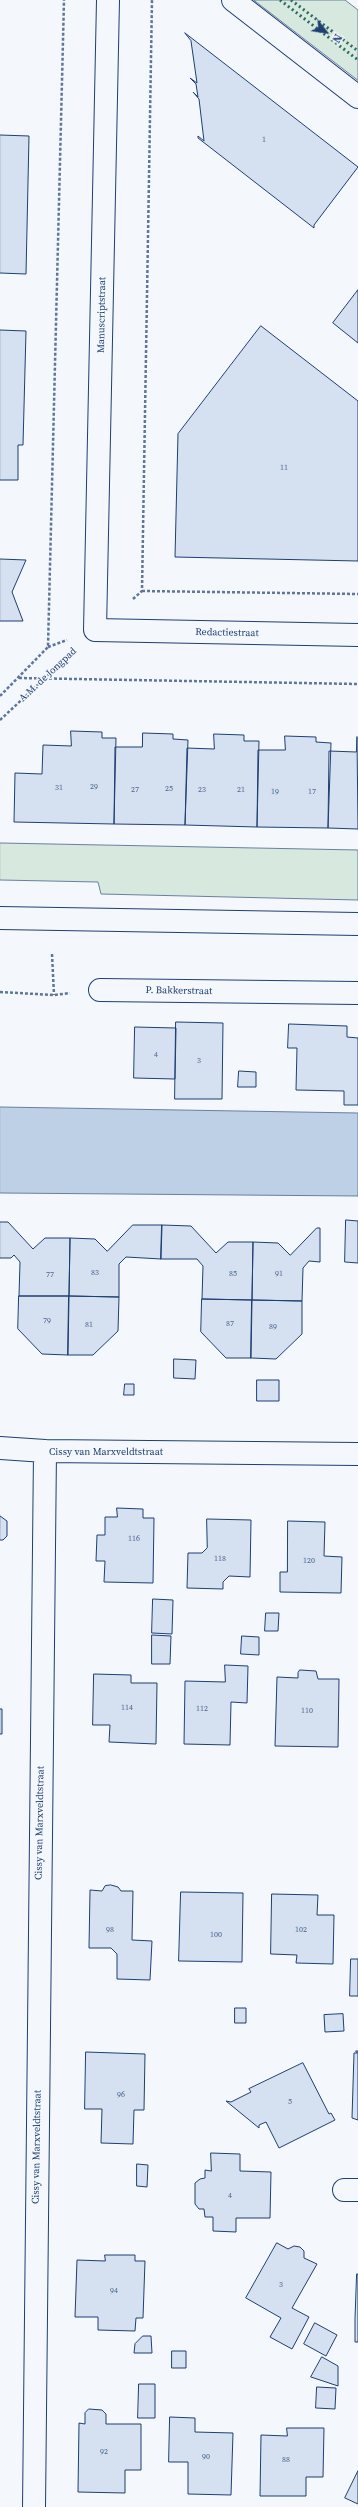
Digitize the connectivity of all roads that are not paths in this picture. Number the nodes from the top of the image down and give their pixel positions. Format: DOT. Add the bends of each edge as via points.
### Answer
graph roads {
  1 [pos="108,0"];
  2 [pos="233,0"];
  3 [pos="358,97"];
  4 [pos="95,630"];
  5 [pos="358,635"];
  6 [pos="0,918"];
  7 [pos="358,924"];
  8 [pos="100,990"];
  9 [pos="358,993"];
  10 [pos="0,1448"];
  11 [pos="45,1451"];
  12 [pos="358,1454"];
  13 [pos="34,2507"];
  1 -- 4 [label="street, Manuscriptstraat"];
  2 -- 3 [label="street"];
  4 -- 5 [label="street, Redactiestraat"];
  6 -- 7 [label="street"];
  8 -- 9 [label="street, P. Bakkerstraat"];
  10 -- 11 [label="street"];
  11 -- 12 [label="street, Cissy van Marxveldtstraat"];
  11 -- 13 [label="street, Cissy van Marxveldtstraat"];
}
